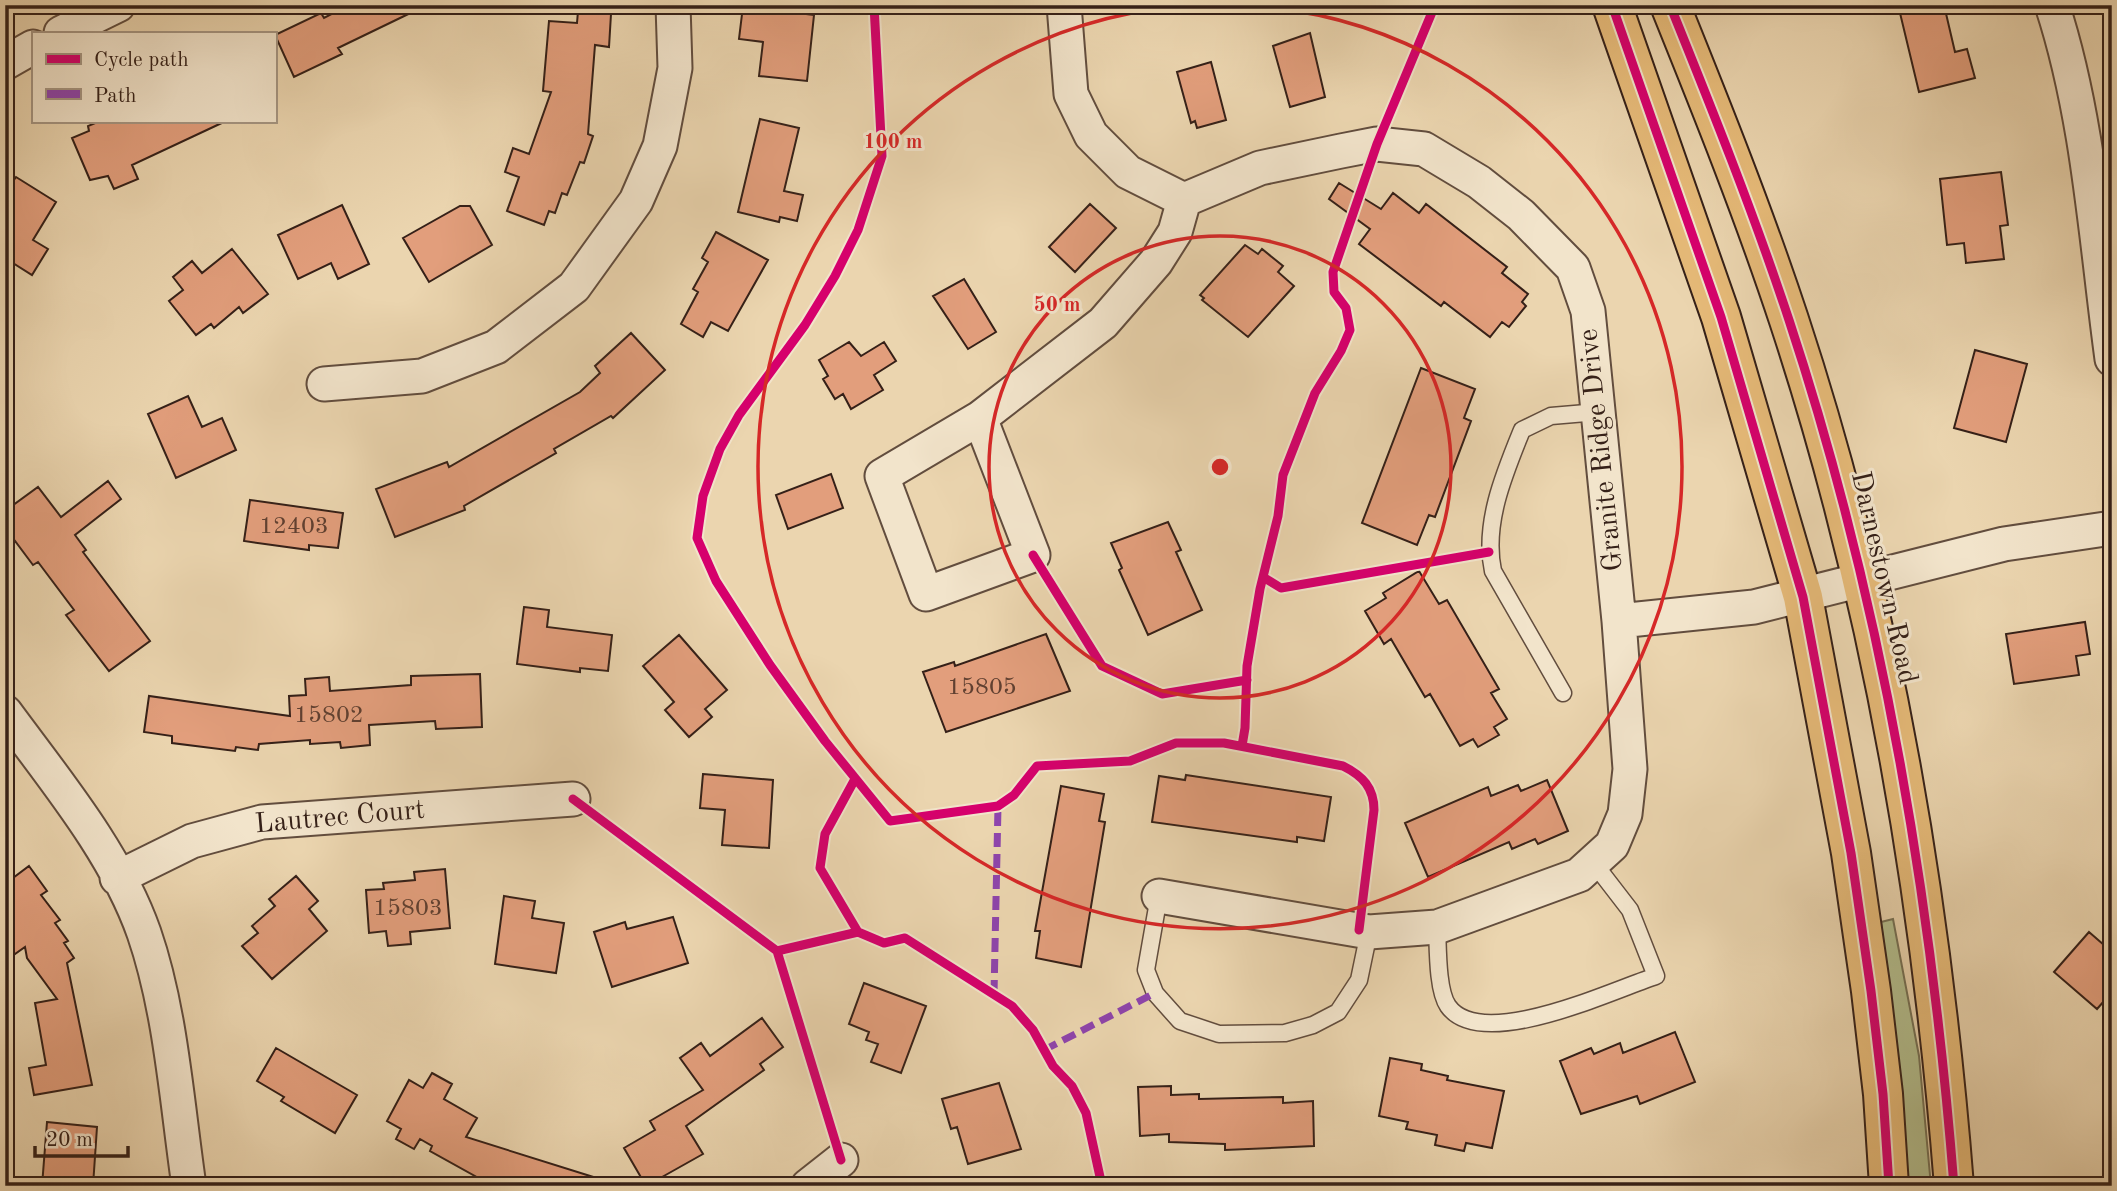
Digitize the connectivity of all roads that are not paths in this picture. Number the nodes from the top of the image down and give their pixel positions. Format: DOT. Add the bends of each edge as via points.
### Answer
graph roads {
  1 [pos="118,5"];
  2 [pos="673,5"];
  3 [pos="1064,5"];
  4 [pos="1612,5"];
  5 [pos="1670,5"];
  6 [pos="2052,5"];
  7 [pos="63,32"];
  8 [pos="32,48"];
  9 [pos="5,63"];
  10 [pos="1184,200"];
  11 [pos="2112,359"];
  12 [pos="324,384"];
  13 [pos="1598,412"];
  14 [pos="980,418"];
  15 [pos="2112,528"];
  16 [pos="1863,581"];
  17 [pos="1803,597"];
  18 [pos="1619,621"];
  19 [pos="1563,694"];
  20 [pos="5,712"];
  21 [pos="573,799"];
  22 [pos="1593,862"];
  23 [pos="117,877"];
  24 [pos="1160,896"];
  25 [pos="1437,927"];
  26 [pos="1368,932"];
  27 [pos="841,1160"];
  28 [pos="189,1186"];
  29 [pos="808,1186"];
  30 [pos="1889,1186"];
  31 [pos="1954,1186"];
  1 -- 7 [label="street"];
  2 -- 12 [label="street" via="675,68 660,146 636,201 574,287 496,347 422,376"];
  3 -- 10 [label="street" via="1070,94 1091,135 1128,172"];
  4 -- 17 [label="main road" via="1721,317"];
  5 -- 16 [label="main road, Darnestown Road" via="1790,321"];
  6 -- 11 [label="street" via="2063,38 2085,152"];
  8 -- 9 [label="street"];
  10 -- 13 [label="street, Granite Ridge Drive" via="1260,168 1377,144 1424,149 1479,182 1521,215 1573,268 1588,311"];
  10 -- 14 [label="street" via="1175,232 1156,262 1103,323"];
  13 -- 18 [label="street, Granite Ridge Drive"];
  13 -- 19 [label="lane" via="1551,416 1522,430 1490,528 1493,571"];
  14 -- 14 [label="street" via="882,476 926,594 1033,555"];
  15 -- 16 [label="street" via="2004,544"];
  16 -- 17 [label="street"];
  16 -- 31 [label="main road, Darnestown Road" via="1925,925"];
  17 -- 18 [label="street" via="1754,607"];
  17 -- 30 [label="main road" via="1851,853 1883,1094"];
  18 -- 22 [label="street, Granite Ridge Drive" via="1630,769 1627,803 1612,845"];
  20 -- 23 [label="street" via="80,814"];
  21 -- 23 [label="street, Lautrec Court" via="262,822 192,841"];
  22 -- 25 [label="street, Granite Ridge Drive" via="1579,875"];
  22 -- 25 [label="lane" via="1630,910 1656,976 1517,1023 1488,1025 1464,1019 1448,1006"];
  23 -- 28 [label="street" via="144,933 161,998"];
  24 -- 26 [label="street, Granite Ridge Drive"];
  24 -- 26 [label="lane" via="1146,970 1155,993 1180,1021 1219,1034 1285,1033 1338,1012 1359,980"];
  25 -- 26 [label="street, Granite Ridge Drive"];
  27 -- 29 [label="street"];
}
